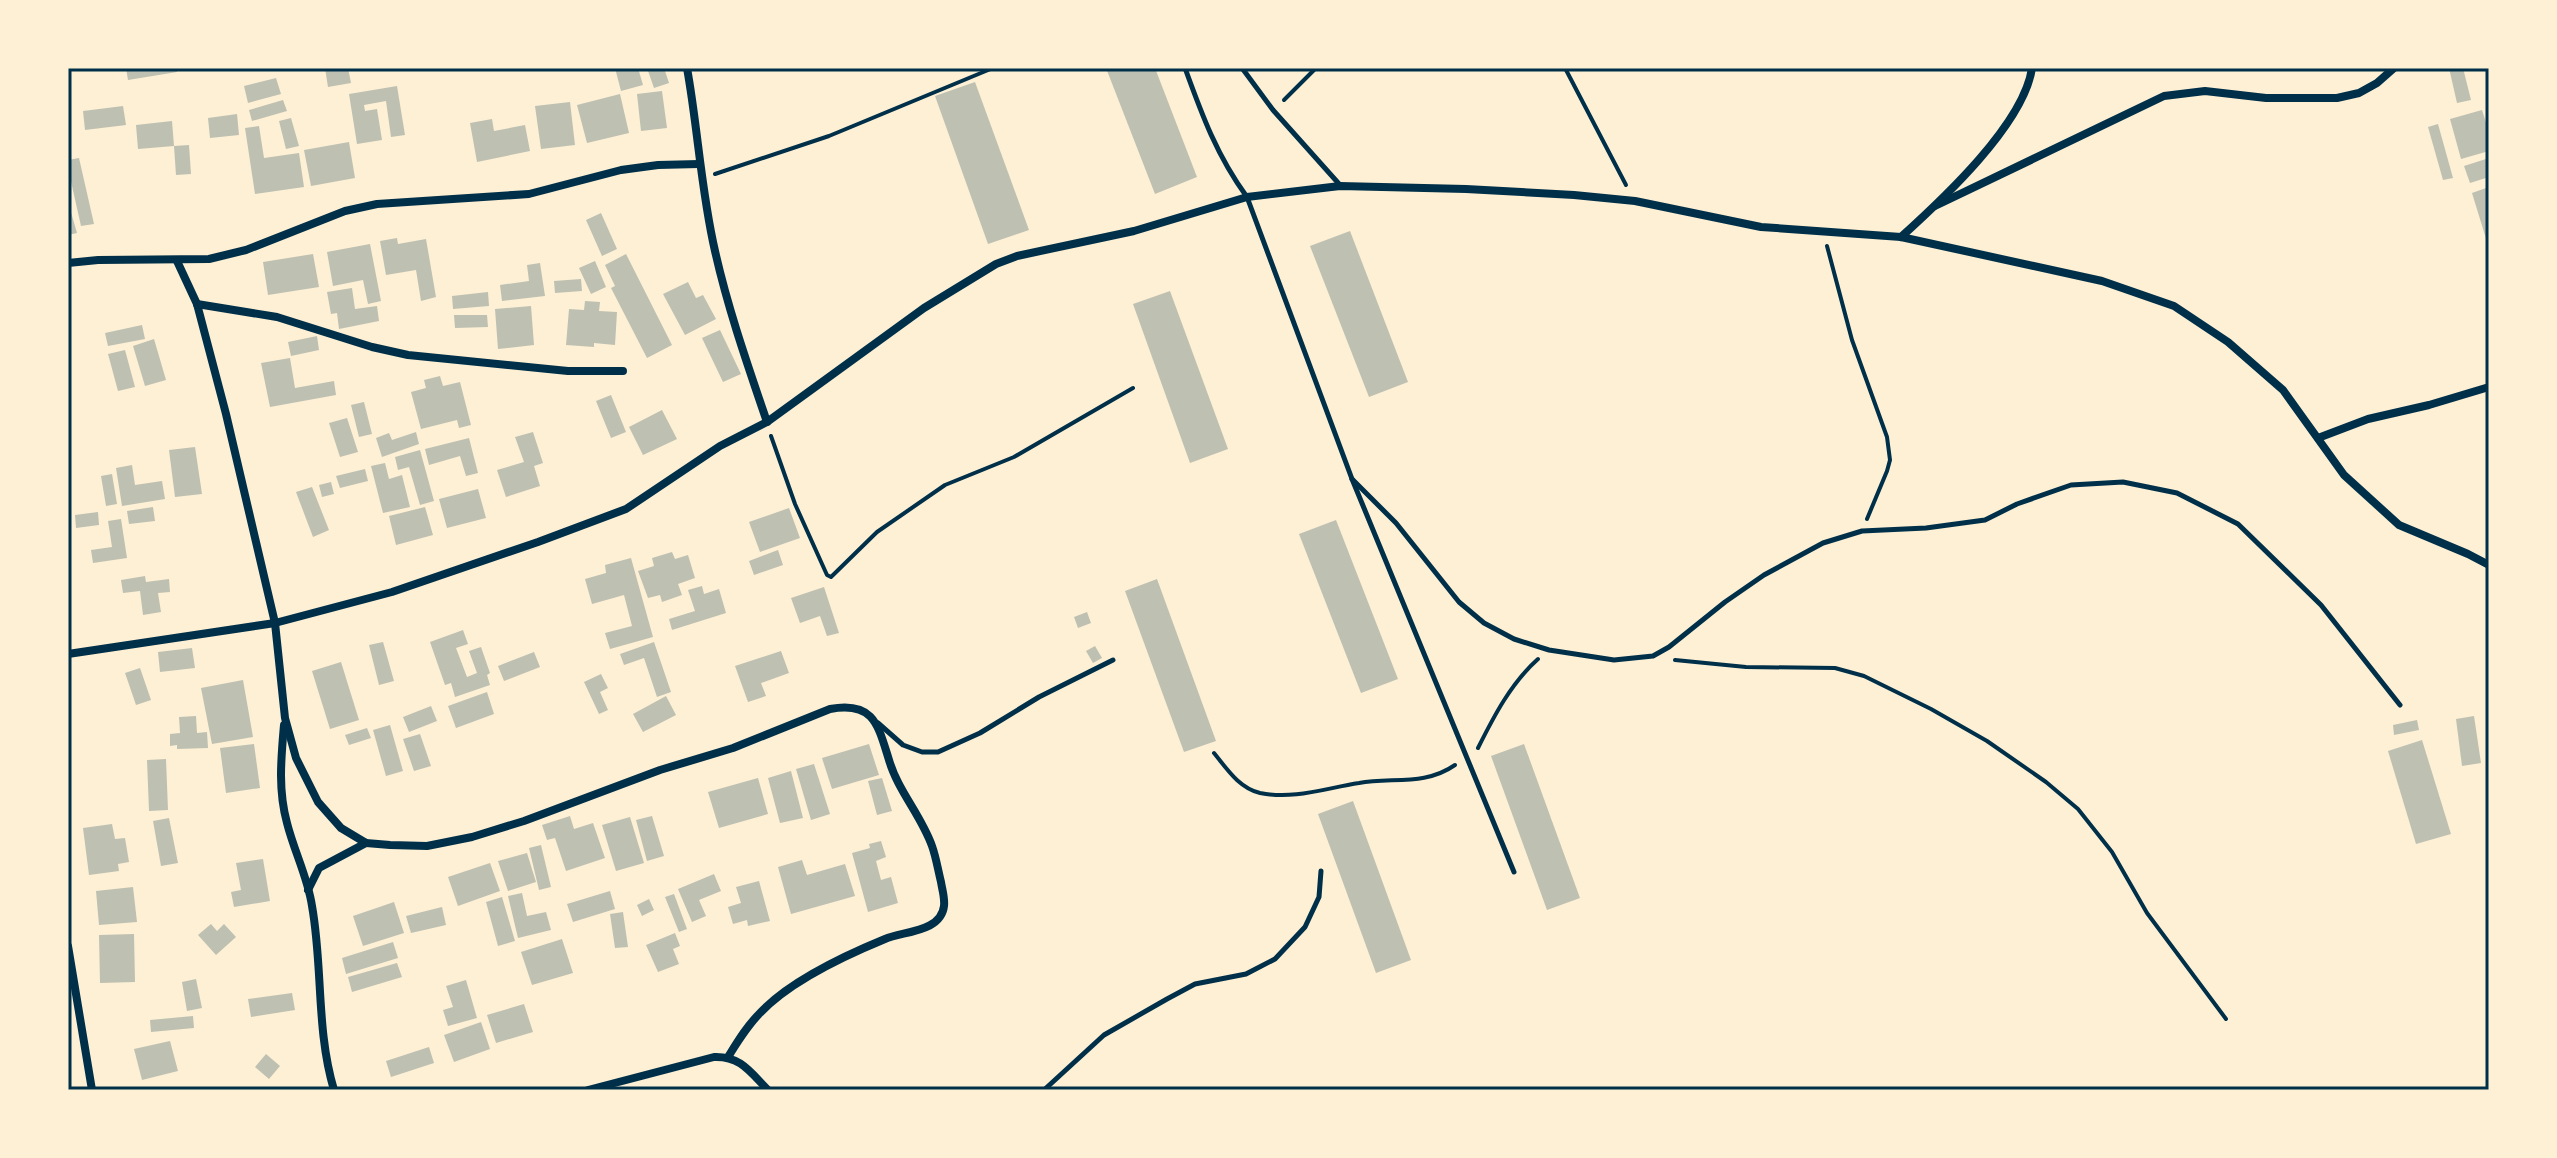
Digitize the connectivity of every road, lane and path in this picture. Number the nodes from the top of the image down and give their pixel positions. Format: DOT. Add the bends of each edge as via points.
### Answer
graph roads {
  1 [pos="687,68"];
  2 [pos="993,68"];
  3 [pos="1185,68"];
  4 [pos="1242,68"];
  5 [pos="1316,68"];
  6 [pos="1565,68"];
  7 [pos="2032,68"];
  8 [pos="2394,68"];
  9 [pos="1273,110"];
  10 [pos="699,164"];
  11 [pos="702,178"];
  12 [pos="1340,186"];
  13 [pos="1247,197"];
  14 [pos="1635,201"];
  15 [pos="1935,206"];
  16 [pos="1823,233"];
  17 [pos="1901,237"];
  18 [pos="177,261"];
  19 [pos="68,263"];
  20 [pos="197,304"];
  21 [pos="623,371"];
  22 [pos="2489,387"];
  23 [pos="1133,388"];
  24 [pos="767,422"];
  25 [pos="2318,438"];
  26 [pos="1352,479"];
  27 [pos="1862,531"];
  28 [pos="2489,565"];
  29 [pos="275,623"];
  30 [pos="1549,650"];
  31 [pos="68,654"];
  32 [pos="1653,656"];
  33 [pos="1113,660"];
  34 [pos="2400,705"];
  35 [pos="285,718"];
  36 [pos="877,722"];
  37 [pos="1214,753"];
  38 [pos="1466,756"];
  39 [pos="1470,764"];
  40 [pos="366,843"];
  41 [pos="1321,871"];
  42 [pos="1514,872"];
  43 [pos="308,890"];
  44 [pos="68,946"];
  45 [pos="2226,1019"];
  46 [pos="728,1057"];
  47 [pos="92,1090"];
  48 [pos="334,1090"];
  49 [pos="588,1090"];
  50 [pos="768,1090"];
  51 [pos="1044,1090"];
  1 -- 10 [label="street"];
  2 -- 11 [label="path" via="829,136"];
  3 -- 13 [label="lane" via="1212,139"];
  4 -- 9 [label="lane"];
  5 -- 9 [label="path"];
  6 -- 14 [label="path"];
  7 -- 15 [label="street" via="2022,98 1995,140"];
  8 -- 15 [label="street" via="2359,93 2337,98 2205,91 2164,96"];
  9 -- 12 [label="lane"];
  10 -- 11 [label="street"];
  10 -- 18 [label="street" via="621,170 529,194 377,204 246,250"];
  11 -- 24 [label="street" via="730,311"];
  12 -- 13 [label="street"];
  12 -- 14 [label="street"];
  13 -- 24 [label="street" via="996,264 924,308"];
  13 -- 26 [label="lane"];
  14 -- 16 [label="street" via="1761,227"];
  15 -- 17 [label="street"];
  16 -- 17 [label="street"];
  16 -- 27 [label="path" via="1889,450 1887,471"];
  17 -- 25 [label="street" via="2102,281 2174,306 2228,342 2283,390"];
  18 -- 19 [label="street"];
  18 -- 20 [label="street"];
  20 -- 21 [label="street" via="277,317 408,355 568,371"];
  20 -- 29 [label="street"];
  22 -- 25 [label="street"];
  23 -- 24 [label="path" via="1014,457 945,485 877,532 831,577 815,552"];
  24 -- 29 [label="street" via="720,446 626,509 392,592"];
  25 -- 28 [label="street" via="2344,475 2399,525"];
  26 -- 30 [label="lane" via="1396,523 1459,602 1484,623"];
  26 -- 38 [label="lane"];
  27 -- 32 [label="lane" via="1823,543 1764,575"];
  27 -- 34 [label="lane" via="1985,520 2071,485 2123,482 2177,493 2238,524 2321,605"];
  29 -- 31 [label="street"];
  29 -- 35 [label="street"];
  30 -- 32 [label="lane" via="1614,660"];
  30 -- 39 [label="path" via="1513,688"];
  32 -- 45 [label="path" via="1746,667 1835,668 1864,676 1987,741 2078,809"];
  33 -- 36 [label="lane" via="938,752 903,745"];
  35 -- 40 [label="street" via="296,758 318,802 341,828"];
  35 -- 43 [label="street" via="279,776 286,821"];
  36 -- 40 [label="street" via="858,709 830,709 733,748 472,837 427,846"];
  36 -- 46 [label="street" via="899,787 932,845 943,894 940,917 933,925 846,956 800,983 763,1010"];
  37 -- 38 [label="path" via="1239,783 1258,793 1285,795 1436,776"];
  38 -- 39 [label="lane"];
  39 -- 42 [label="lane"];
  40 -- 43 [label="street" via="319,868"];
  41 -- 51 [label="lane" via="1319,897 1305,927 1275,959 1246,974 1195,984 1167,999 1104,1035"];
  43 -- 48 [label="street" via="319,952 322,1030"];
  44 -- 47 [label="street"];
  46 -- 49 [label="street"];
  46 -- 50 [label="street"];
}
